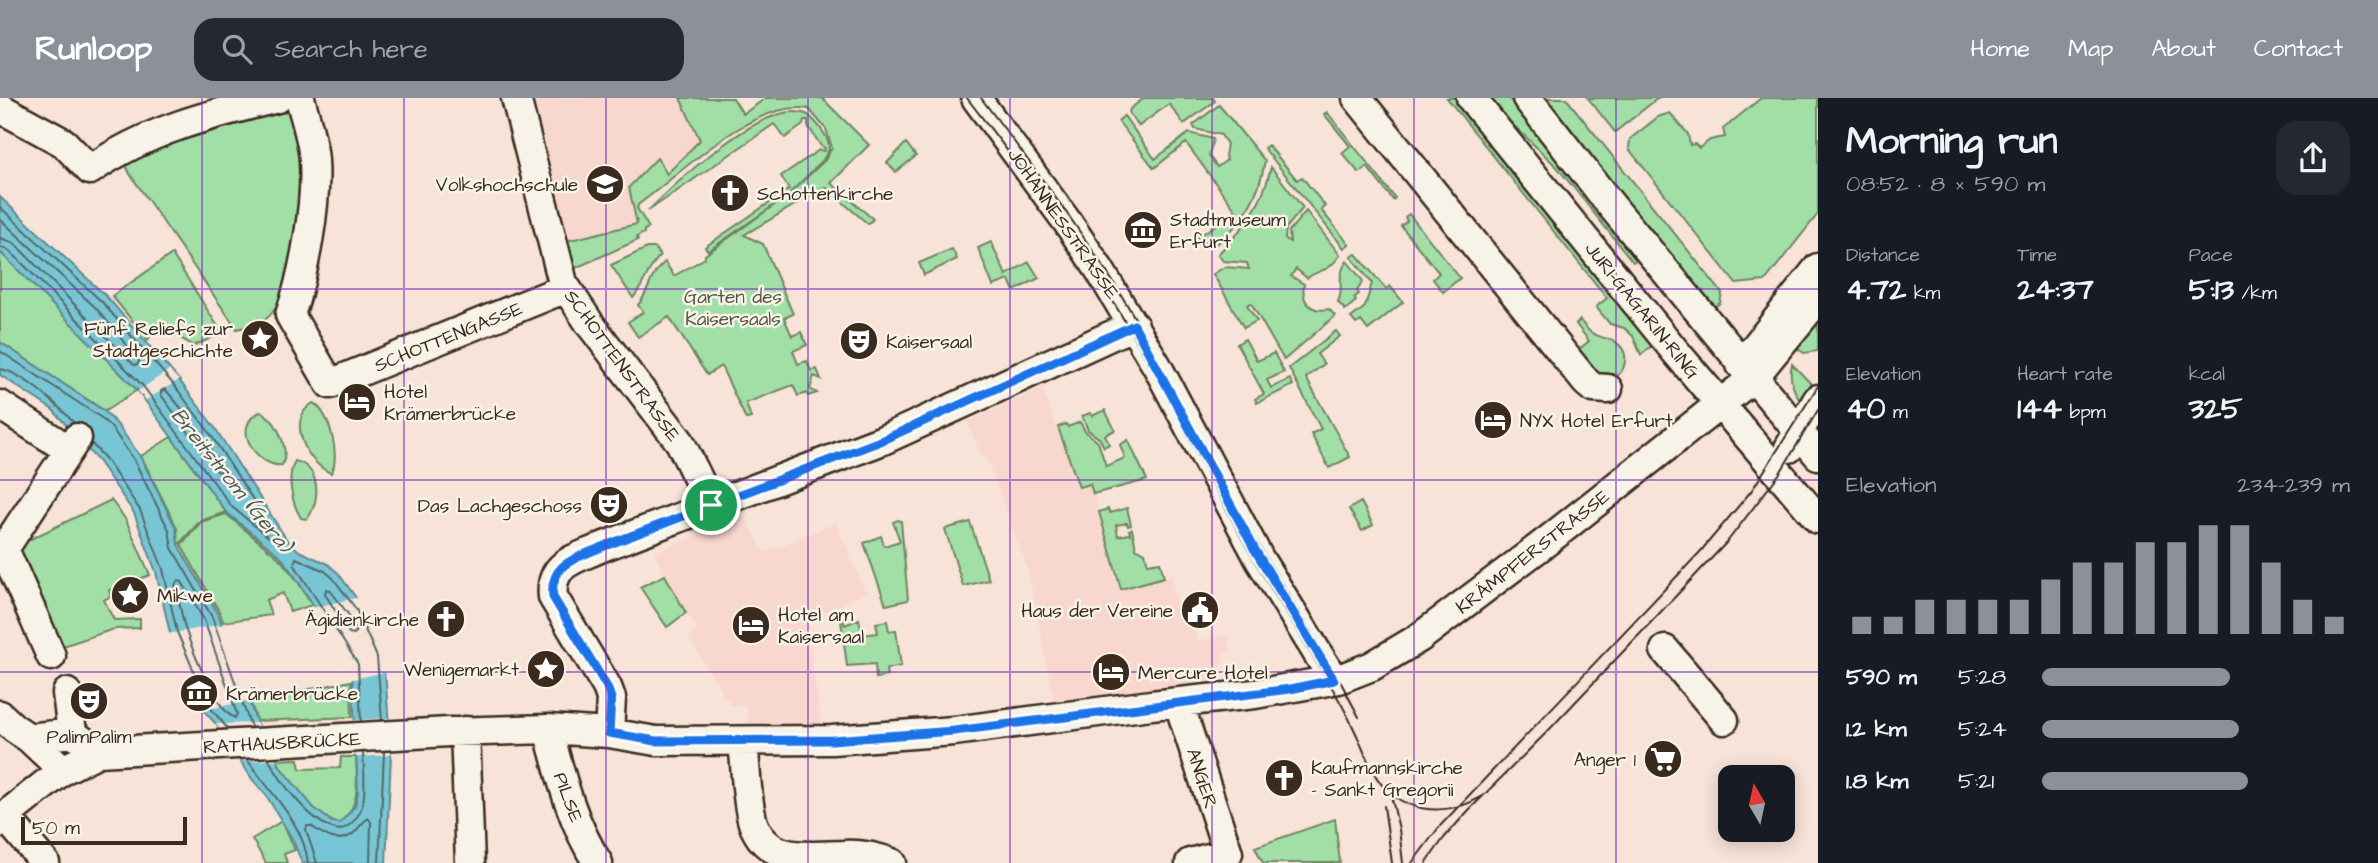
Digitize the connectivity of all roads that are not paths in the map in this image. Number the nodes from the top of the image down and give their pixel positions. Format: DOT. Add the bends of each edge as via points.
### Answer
graph roads {
  1 [pos="278,98"];
  2 [pos="300,98"];
  3 [pos="516,98"];
  4 [pos="976,98"];
  5 [pos="1357,98"];
  6 [pos="1471,98"];
  7 [pos="1527,98"];
  8 [pos="0,108"];
  9 [pos="1818,268"];
  10 [pos="566,288"];
  11 [pos="1818,299"];
  12 [pos="1134,325"];
  13 [pos="1747,371"];
  14 [pos="1608,389"];
  15 [pos="1818,399"];
  16 [pos="1719,404"];
  17 [pos="0,405"];
  18 [pos="1798,432"];
  19 [pos="1818,456"];
  20 [pos="1776,469"];
  21 [pos="711,505"];
  22 [pos="1818,519"];
  23 [pos="1665,650"];
  24 [pos="51,656"];
  25 [pos="1334,680"];
  26 [pos="67,693"];
  27 [pos="1180,702"];
  28 [pos="1724,720"];
  29 [pos="14,727"];
  30 [pos="79,728"];
  31 [pos="548,729"];
  32 [pos="465,732"];
  33 [pos="609,733"];
  34 [pos="743,742"];
  35 [pos="98,752"];
  36 [pos="62,770"];
  37 [pos="3,819"];
  38 [pos="594,861"];
  39 [pos="45,863"];
  40 [pos="470,863"];
  41 [pos="891,863"];
  42 [pos="1190,863"];
  1 -- 8 [label="street" via="169,127 90,170 64,143"];
  2 -- 10 [label="street, SCHOTTENGASSE" via="314,160 313,188 298,295 290,315 330,384"];
  3 -- 10 [label="street, SCHOTTENSTRASSE"];
  4 -- 12 [label="street, JOHANNESSTRASSE" via="1081,242"];
  5 -- 14 [label="street" via="1586,382 1593,388"];
  6 -- 16 [label="street, JURI-GAGARIN-RING"];
  7 -- 13 [label="street"];
  9 -- 13 [label="street, KRÄMPFERSTRASSE"];
  10 -- 21 [label="street, SCHOTTENSTRASSE" via="680,442"];
  11 -- 13 [label="street, KRÄMPFERSTRASSE"];
  12 -- 21 [label="street" via="883,440"];
  12 -- 25 [label="street, JOHANNESSTRASSE" via="1255,550"];
  13 -- 16 [label="street, KRÄMPFERSTRASSE"];
  13 -- 18 [label="street"];
  15 -- 18 [label="street"];
  16 -- 20 [label="street, JURI-GAGARIN-RING"];
  16 -- 25 [label="street, KRÄMPFERSTRASSE" via="1419,638 1372,666"];
  17 -- 24 [label="street" via="73,444 4,549"];
  18 -- 19 [label="street"];
  18 -- 20 [label="street"];
  20 -- 22 [label="street, JURI-GAGARIN-RING"];
  21 -- 33 [label="street" via="567,563 555,574 553,597 611,698"];
  23 -- 28 [label="street"];
  25 -- 27 [label="street, KRÄMPFERSTRASSE"];
  26 -- 30 [label="street"];
  27 -- 34 [label="street, KRÄMPFERSTRASSE" via="954,731"];
  27 -- 42 [label="street, ANGER" via="1228,853"];
  29 -- 30 [label="street"];
  29 -- 36 [label="street"];
  30 -- 35 [label="street"];
  30 -- 36 [label="street"];
  31 -- 32 [label="street"];
  31 -- 33 [label="street"];
  31 -- 38 [label="street, PILSE" via="564,790"];
  32 -- 35 [label="street, RATHAUSBRÜCKE"];
  32 -- 40 [label="street"];
  33 -- 34 [label="street, KRÄMPFERSTRASSE" via="656,741"];
  34 -- 41 [label="street" via="752,820 757,836 771,853 787,860 845,855"];
  35 -- 36 [label="street"];
  36 -- 37 [label="street"];
  37 -- 39 [label="street"];
}
